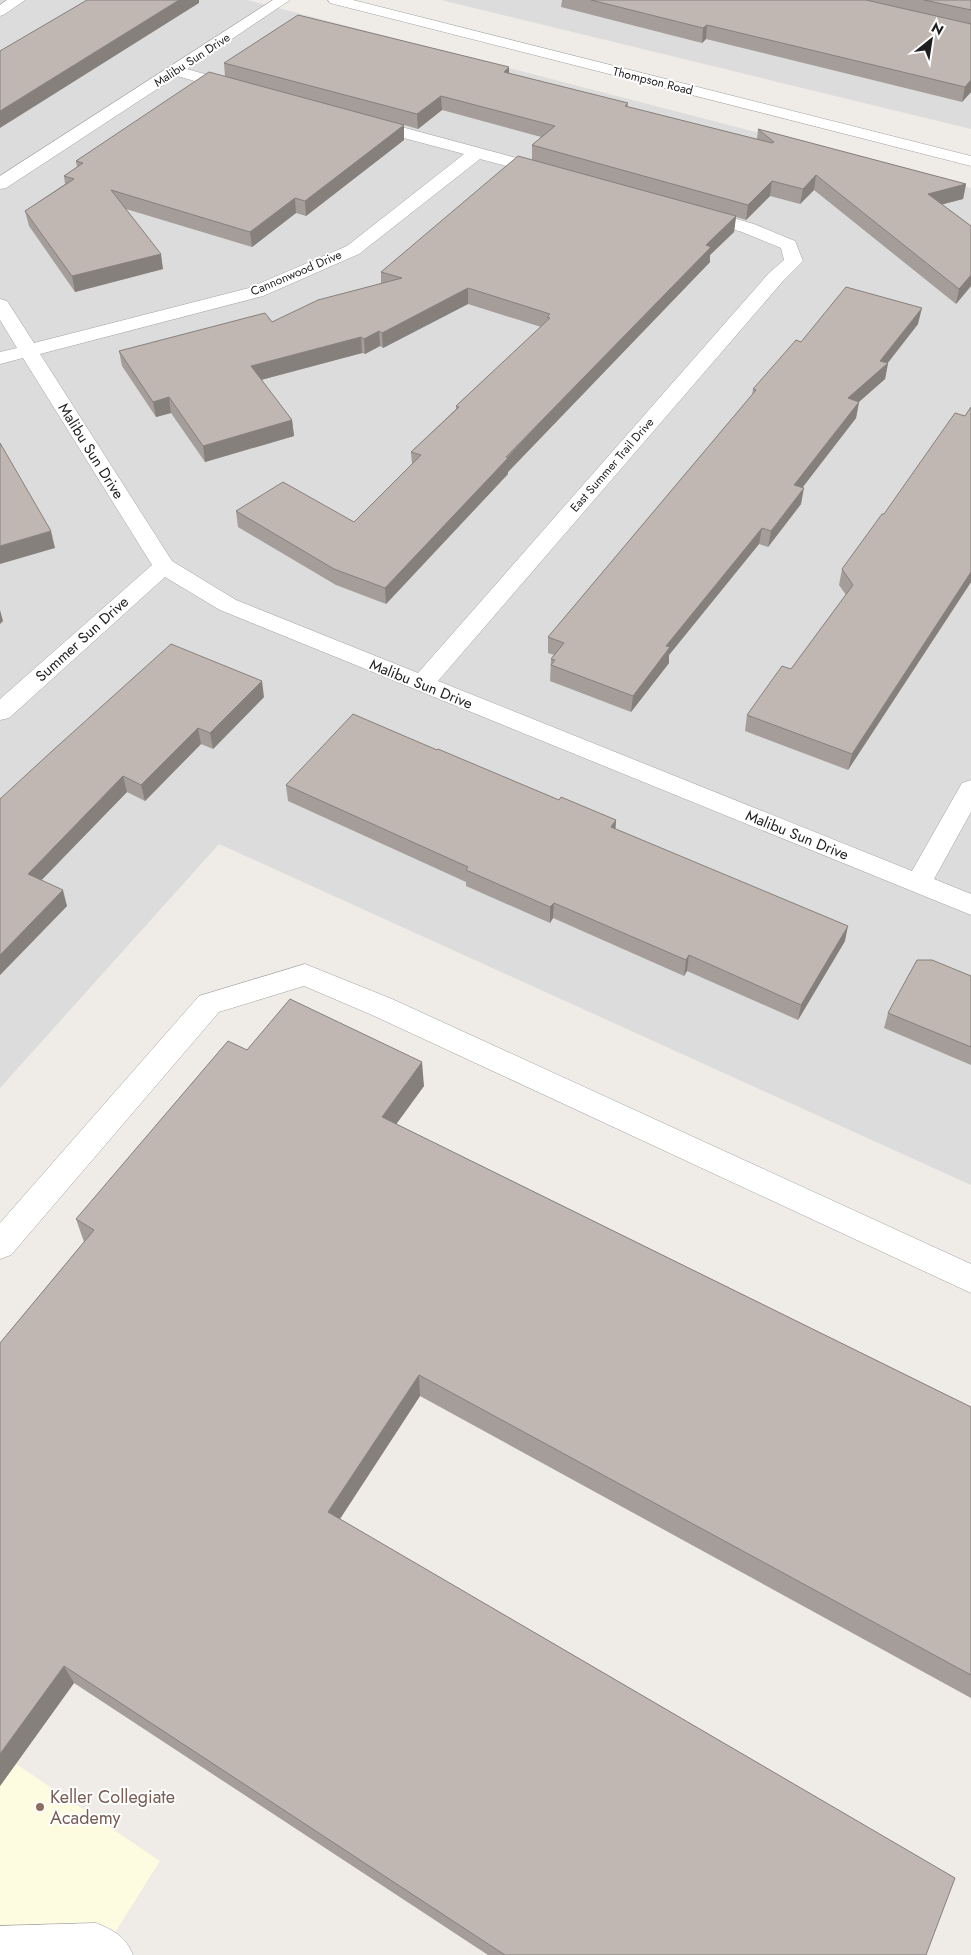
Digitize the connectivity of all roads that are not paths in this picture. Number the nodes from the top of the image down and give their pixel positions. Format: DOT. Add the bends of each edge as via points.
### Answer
graph roads {
  1 [pos="18,0"];
  2 [pos="283,0"];
  3 [pos="335,0"];
  4 [pos="0,10"];
  5 [pos="176,71"];
  6 [pos="251,92"];
  7 [pos="354,120"];
  8 [pos="477,153"];
  9 [pos="971,161"];
  10 [pos="568,177"];
  11 [pos="0,184"];
  12 [pos="681,208"];
  13 [pos="0,305"];
  14 [pos="27,350"];
  15 [pos="0,358"];
  16 [pos="164,566"];
  17 [pos="422,684"];
  18 [pos="0,712"];
  19 [pos="971,789"];
  20 [pos="918,884"];
  21 [pos="971,905"];
  22 [pos="0,1245"];
  23 [pos="971,1279"];
  24 [pos="0,1946"];
  25 [pos="113,1955"];
  1 -- 4 [label="street"];
  2 -- 5 [label="street, Malibu Sun Drive"];
  3 -- 9 [label="street, Thompson Road"];
  5 -- 6 [label="street"];
  5 -- 11 [label="street, Malibu Sun Drive"];
  7 -- 8 [label="street"];
  8 -- 10 [label="street"];
  8 -- 14 [label="street, Cannonwood Drive" via="353,250 256,292"];
  12 -- 17 [label="street, East Summer Trail Drive" via="748,228 789,245 794,261 776,277"];
  13 -- 14 [label="street, Malibu Sun Drive"];
  14 -- 15 [label="street, Cannonwood Drive"];
  14 -- 16 [label="street, Malibu Sun Drive"];
  16 -- 17 [label="street, Malibu Sun Drive" via="228,606"];
  16 -- 18 [label="street, Summer Sun Drive"];
  17 -- 20 [label="street, Malibu Sun Drive"];
  19 -- 20 [label="street"];
  20 -- 21 [label="street, Malibu Sun Drive"];
  22 -- 23 [label="street" via="208,1004 305,975 382,1006"];
  24 -- 25 [label="street" via="96,1943"];
}
